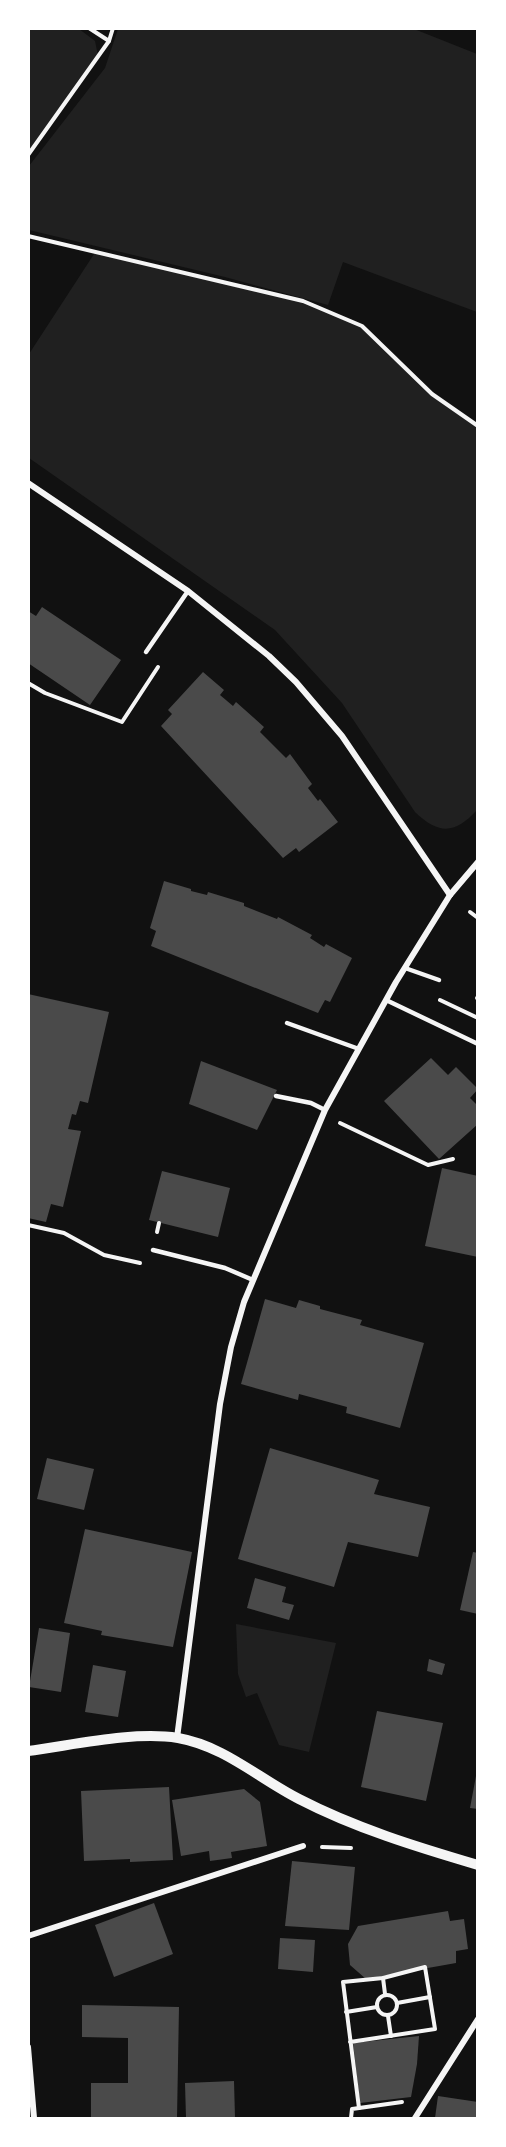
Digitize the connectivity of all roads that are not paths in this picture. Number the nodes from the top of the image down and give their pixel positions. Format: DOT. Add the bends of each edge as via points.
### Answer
graph roads {
  1 [pos="28,483"];
  2 [pos="188,591"];
  3 [pos="146,652"];
  4 [pos="477,862"];
  5 [pos="450,895"];
  6 [pos="405,968"];
  7 [pos="439,980"];
  8 [pos="386,1000"];
  9 [pos="288,1023"];
  10 [pos="477,1044"];
  11 [pos="359,1049"];
  12 [pos="276,1096"];
  13 [pos="325,1110"];
  14 [pos="153,1250"];
  15 [pos="253,1280"];
  16 [pos="177,1738"];
  17 [pos="28,1751"];
  18 [pos="303,1846"];
  19 [pos="477,1865"];
  20 [pos="28,1936"];
  21 [pos="477,2019"];
  22 [pos="469,2032"];
  23 [pos="477,2035"];
  24 [pos="28,2047"];
  25 [pos="34,2118"];
  26 [pos="415,2118"];
  1 -- 2 [label="street"];
  2 -- 3 [label="lane"];
  2 -- 5 [label="street" via="269,656 318,707"];
  4 -- 5 [label="street"];
  5 -- 6 [label="street"];
  6 -- 7 [label="lane"];
  6 -- 8 [label="street"];
  8 -- 10 [label="lane"];
  8 -- 11 [label="street"];
  9 -- 11 [label="lane"];
  11 -- 13 [label="street"];
  12 -- 13 [label="lane" via="311,1102"];
  13 -- 15 [label="street"];
  14 -- 15 [label="lane" via="225,1268"];
  15 -- 16 [label="street" via="231,1347 220,1404"];
  16 -- 17 [label="street" via="135,1737"];
  16 -- 19 [label="street" via="218,1750 296,1798 343,1819"];
  18 -- 20 [label="street"];
  21 -- 22 [label="street"];
  22 -- 23 [label="lane"];
  22 -- 26 [label="street"];
  24 -- 25 [label="street"];
}
